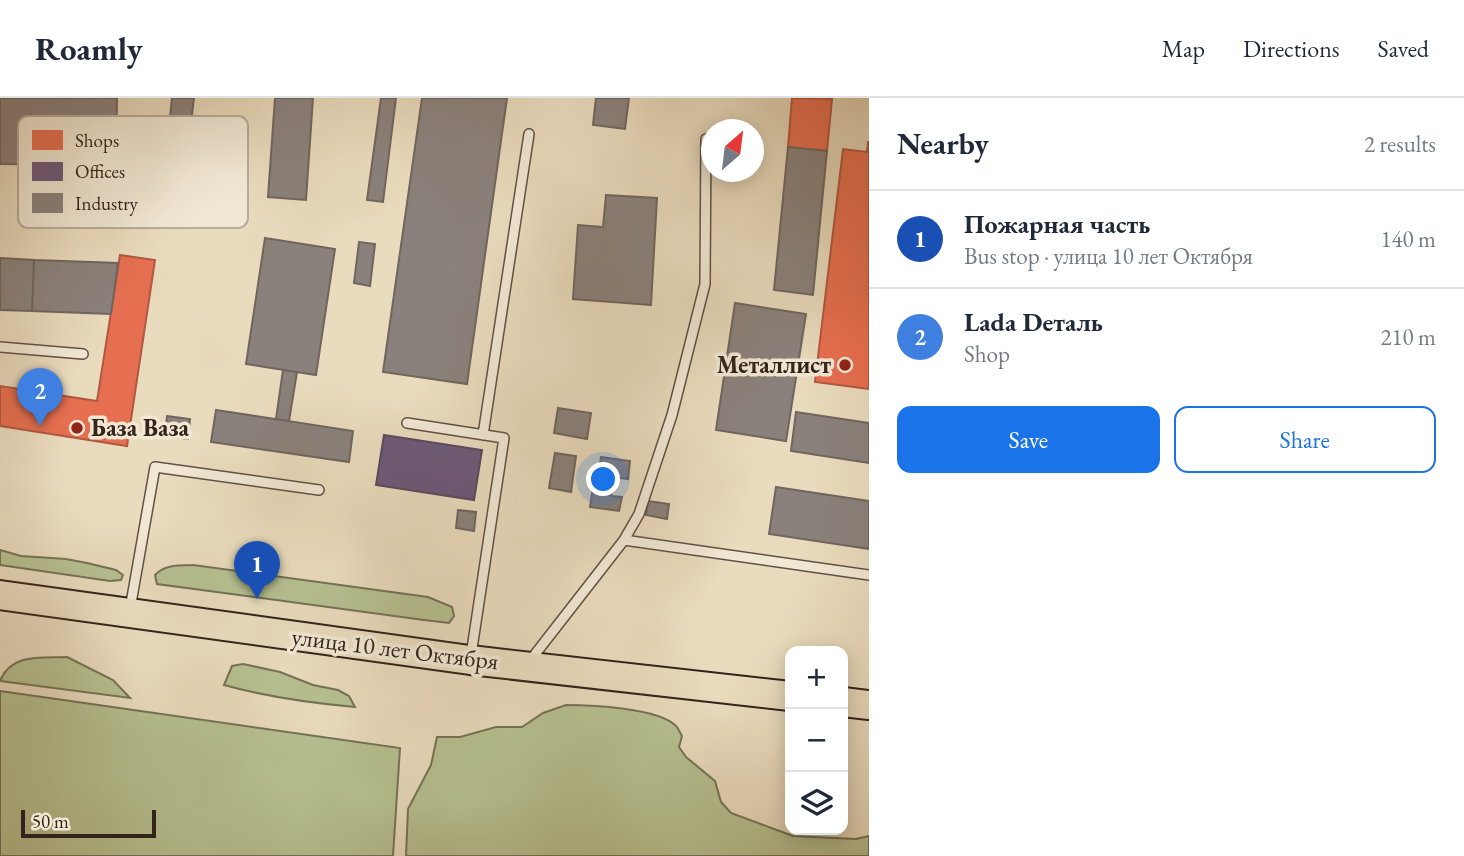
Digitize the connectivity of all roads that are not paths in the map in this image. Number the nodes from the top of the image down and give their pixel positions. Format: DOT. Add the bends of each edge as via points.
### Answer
graph roads {
  1 [pos="529,134"];
  2 [pos="706,182"];
  3 [pos="0,347"];
  4 [pos="83,354"];
  5 [pos="407,423"];
  6 [pos="484,435"];
  7 [pos="319,490"];
  8 [pos="624,540"];
  9 [pos="869,575"];
  10 [pos="2,596"];
  11 [pos="129,615"];
  12 [pos="470,660"];
  13 [pos="526,666"];
  14 [pos="785,695"];
  15 [pos="848,703"];
  16 [pos="869,705"];
  1 -- 6 [label="lane"];
  2 -- 8 [label="lane" via="705,284 672,415 639,514"];
  3 -- 4 [label="lane"];
  5 -- 6 [label="lane"];
  6 -- 12 [label="lane" via="504,438"];
  7 -- 11 [label="lane" via="155,467"];
  8 -- 9 [label="lane"];
  8 -- 13 [label="lane"];
  10 -- 11 [label="main road, улица 10 лет Октября"];
  11 -- 12 [label="main road, улица 10 лет Октября"];
  12 -- 13 [label="main road, улица 10 лет Октября"];
  13 -- 14 [label="main road, улица 10 лет Октября"];
  15 -- 16 [label="main road"];
}
